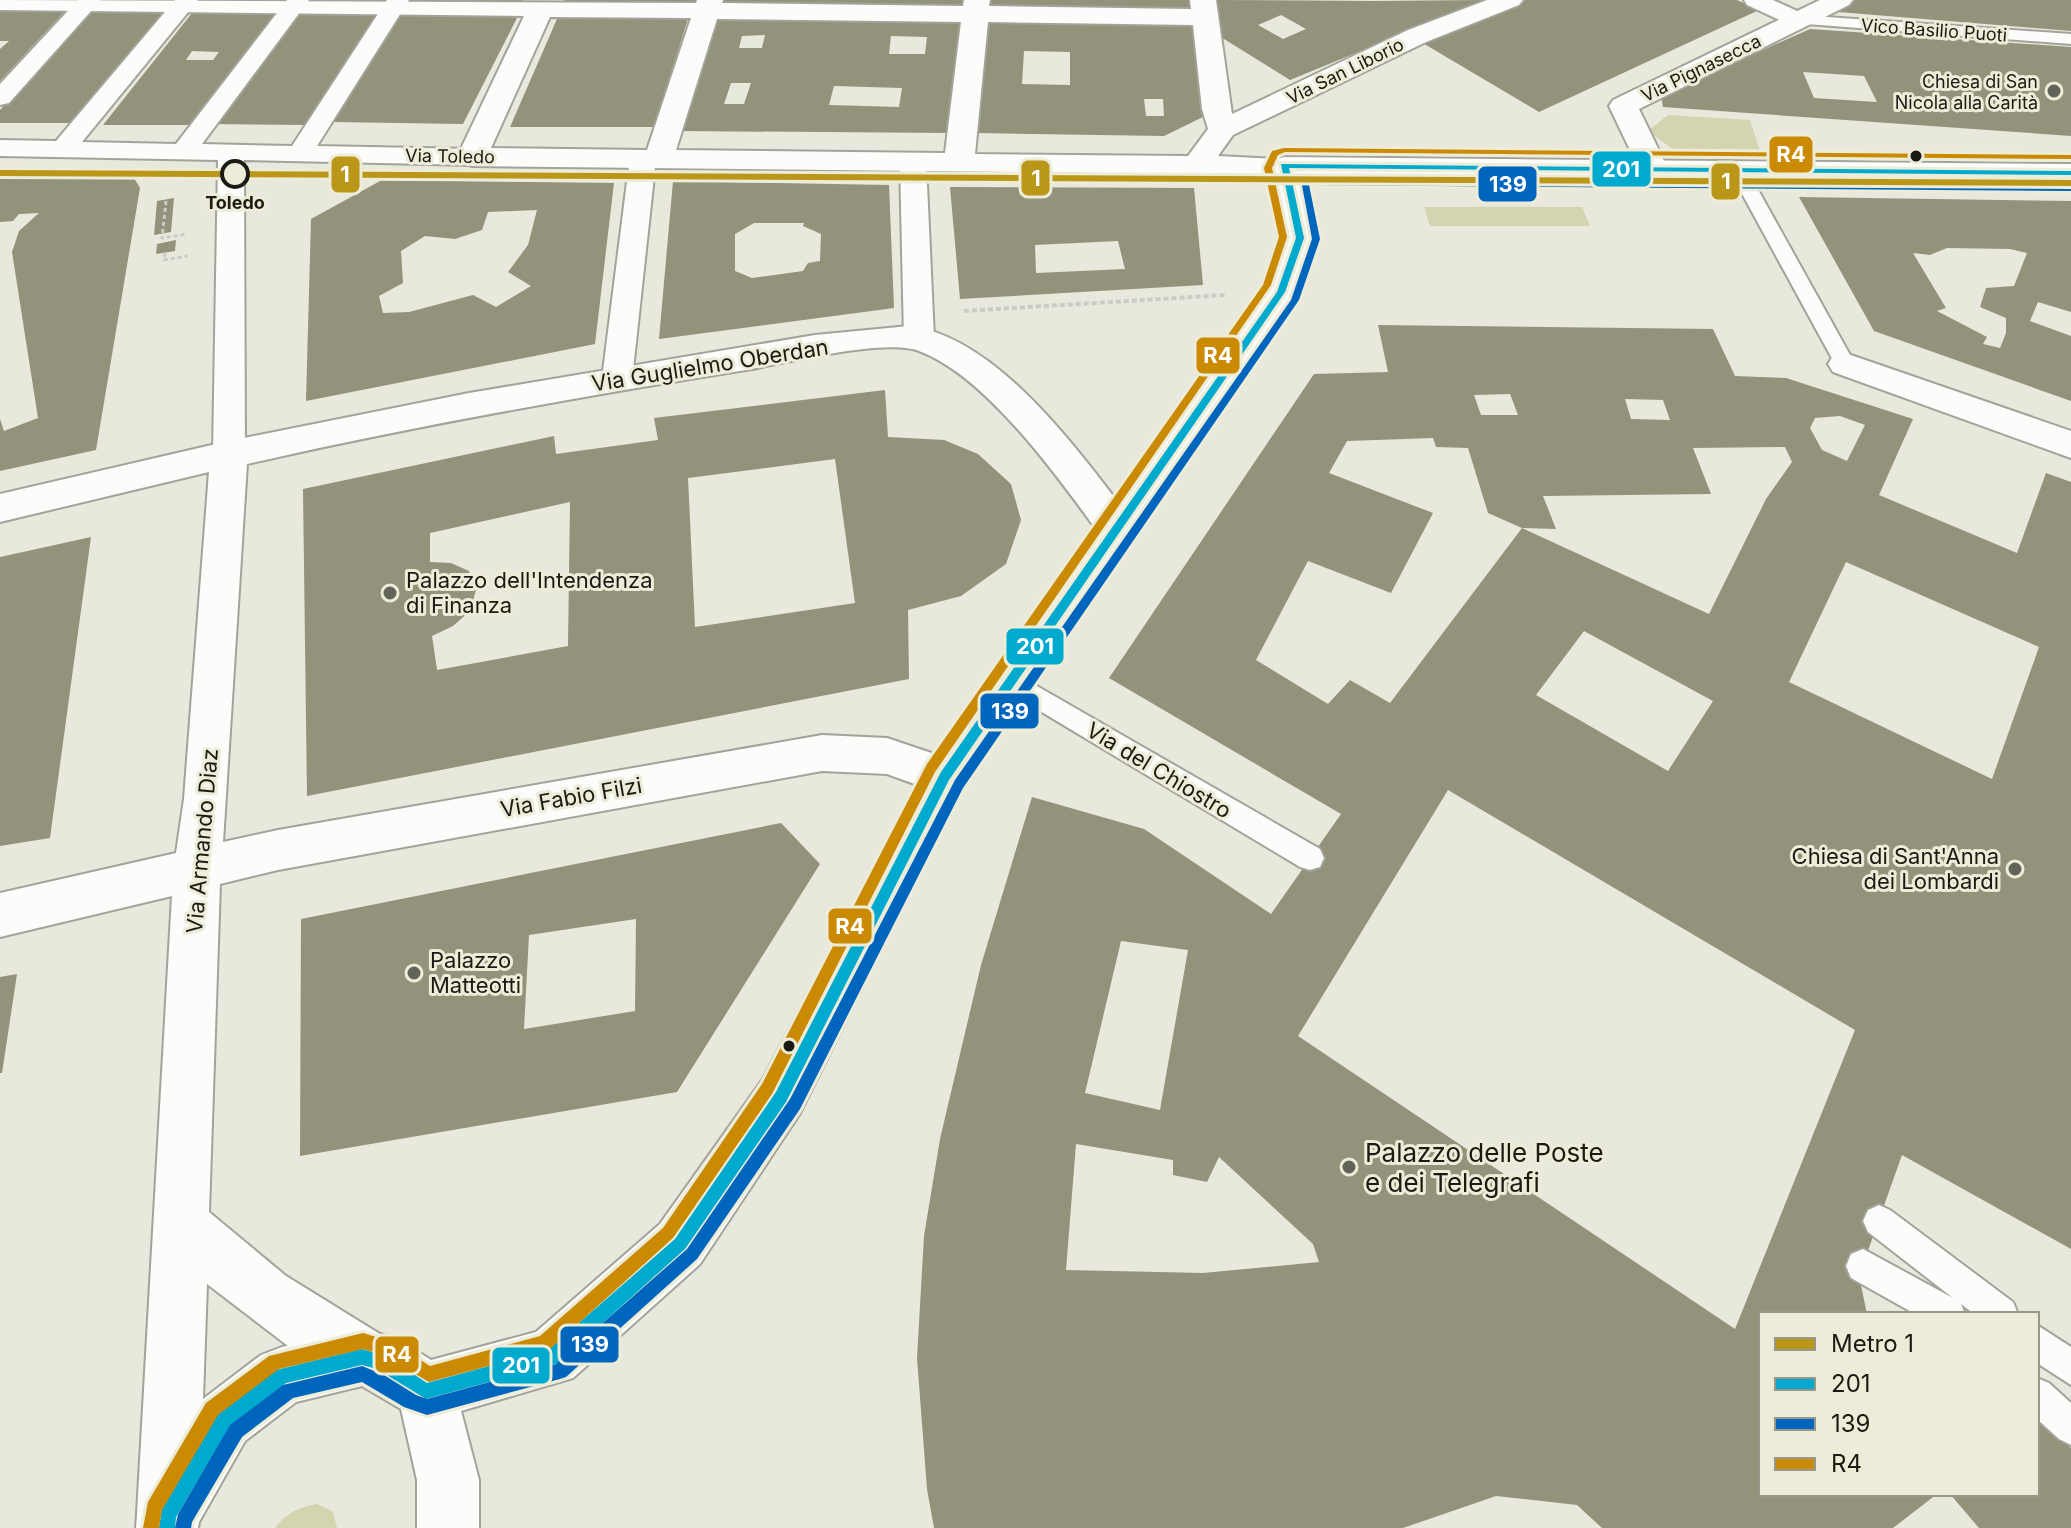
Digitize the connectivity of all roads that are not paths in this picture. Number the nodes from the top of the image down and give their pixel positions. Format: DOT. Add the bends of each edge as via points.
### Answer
graph roads {
  1 [pos="1510,0"];
  2 [pos="1755,0"];
  3 [pos="1840,0"];
  4 [pos="0,2"];
  5 [pos="89,2"];
  6 [pos="185,2"];
  7 [pos="296,3"];
  8 [pos="396,3"];
  9 [pos="542,4"];
  10 [pos="708,5"];
  11 [pos="977,7"];
  12 [pos="1204,8"];
  13 [pos="1798,20"];
  14 [pos="2071,39"];
  15 [pos="0,98"];
  16 [pos="1223,129"];
  17 [pos="0,148"];
  18 [pos="63,149"];
  19 [pos="183,152"];
  20 [pos="231,154"];
  21 [pos="299,154"];
  22 [pos="472,157"];
  23 [pos="651,158"];
  24 [pos="913,162"];
  25 [pos="959,162"];
  26 [pos="1196,165"];
  27 [pos="1284,166"];
  28 [pos="1652,167"];
  29 [pos="1737,168"];
  30 [pos="2071,173"];
  31 [pos="919,325"];
  32 [pos="1845,364"];
  33 [pos="617,379"];
  34 [pos="2071,445"];
  35 [pos="229,454"];
  36 [pos="0,508"];
  37 [pos="1117,529"];
  38 [pos="1009,680"];
  39 [pos="945,776"];
  40 [pos="1310,858"];
  41 [pos="197,870"];
  42 [pos="0,915"];
  43 [pos="1879,1221"];
  44 [pos="180,1223"];
  45 [pos="1863,1266"];
  46 [pos="1944,1312"];
  47 [pos="1998,1312"];
  48 [pos="2039,1344"];
  49 [pos="362,1357"];
  50 [pos="2071,1368"];
  51 [pos="426,1391"];
  52 [pos="2039,1397"];
  53 [pos="2071,1427"];
  54 [pos="167,1521"];
  55 [pos="448,1528"];
  1 -- 16 [label="street, Via San Liborio" via="1417,36"];
  2 -- 13 [label="street"];
  3 -- 13 [label="street, Via Pignasecca"];
  4 -- 5 [label="street"];
  5 -- 6 [label="street"];
  5 -- 15 [label="street"];
  6 -- 7 [label="street"];
  6 -- 18 [label="street"];
  7 -- 8 [label="street"];
  7 -- 19 [label="street"];
  8 -- 9 [label="street"];
  8 -- 21 [label="street"];
  9 -- 10 [label="street"];
  9 -- 22 [label="street"];
  10 -- 11 [label="street"];
  10 -- 23 [label="street"];
  11 -- 12 [label="street"];
  11 -- 25 [label="street"];
  12 -- 16 [label="street"];
  13 -- 14 [label="lane, Vico Basilio Puoti"];
  13 -- 28 [label="street, Via Pignasecca" via="1623,106"];
  16 -- 26 [label="street, Via San Liborio"];
  17 -- 18 [label="street, Via Toledo"];
  18 -- 19 [label="street, Via Toledo"];
  19 -- 20 [label="street, Via Toledo"];
  20 -- 21 [label="street, Via Toledo"];
  20 -- 35 [label="street, Via Armando Diaz"];
  21 -- 22 [label="street, Via Toledo"];
  22 -- 23 [label="street, Via Toledo"];
  23 -- 24 [label="street, Via Toledo"];
  23 -- 33 [label="street"];
  24 -- 25 [label="street, Via Toledo"];
  24 -- 31 [label="street"];
  25 -- 26 [label="street, Via Toledo"];
  26 -- 27 [label="street, Via Toledo"];
  27 -- 28 [label="street, Via Toledo"];
  27 -- 37 [label="street" via="1300,238 1281,292"];
  28 -- 29 [label="street, Via Toledo"];
  29 -- 30 [label="street, Via Toledo"];
  29 -- 32 [label="lane"];
  31 -- 33 [label="street, Via Guglielmo Oberdan" via="830,345"];
  31 -- 37 [label="street" via="1018,410"];
  32 -- 34 [label="street"];
  33 -- 35 [label="street, Via Guglielmo Oberdan"];
  35 -- 36 [label="street, Via Guglielmo Oberdan"];
  35 -- 41 [label="street, Via Armando Diaz"];
  37 -- 38 [label="street"];
  38 -- 39 [label="street"];
  38 -- 40 [label="lane, Via del Chiostro"];
  39 -- 41 [label="street, Via Fabio Filzi" via="887,756 822,753 278,850"];
  39 -- 51 [label="street" via="781,1097 680,1244 552,1357"];
  41 -- 42 [label="street, Via Fabio Filzi"];
  41 -- 44 [label="street, Via Armando Diaz"];
  43 -- 47 [label="lane"];
  44 -- 49 [label="street" via="272,1302"];
  44 -- 54 [label="street, Via Armando Diaz"];
  45 -- 46 [label="lane"];
  48 -- 50 [label="lane"];
  49 -- 51 [label="street" via="380,1362"];
  49 -- 54 [label="street" via="282,1376 224,1420"];
  51 -- 55 [label="street" via="448,1480"];
  52 -- 53 [label="lane"];
}
